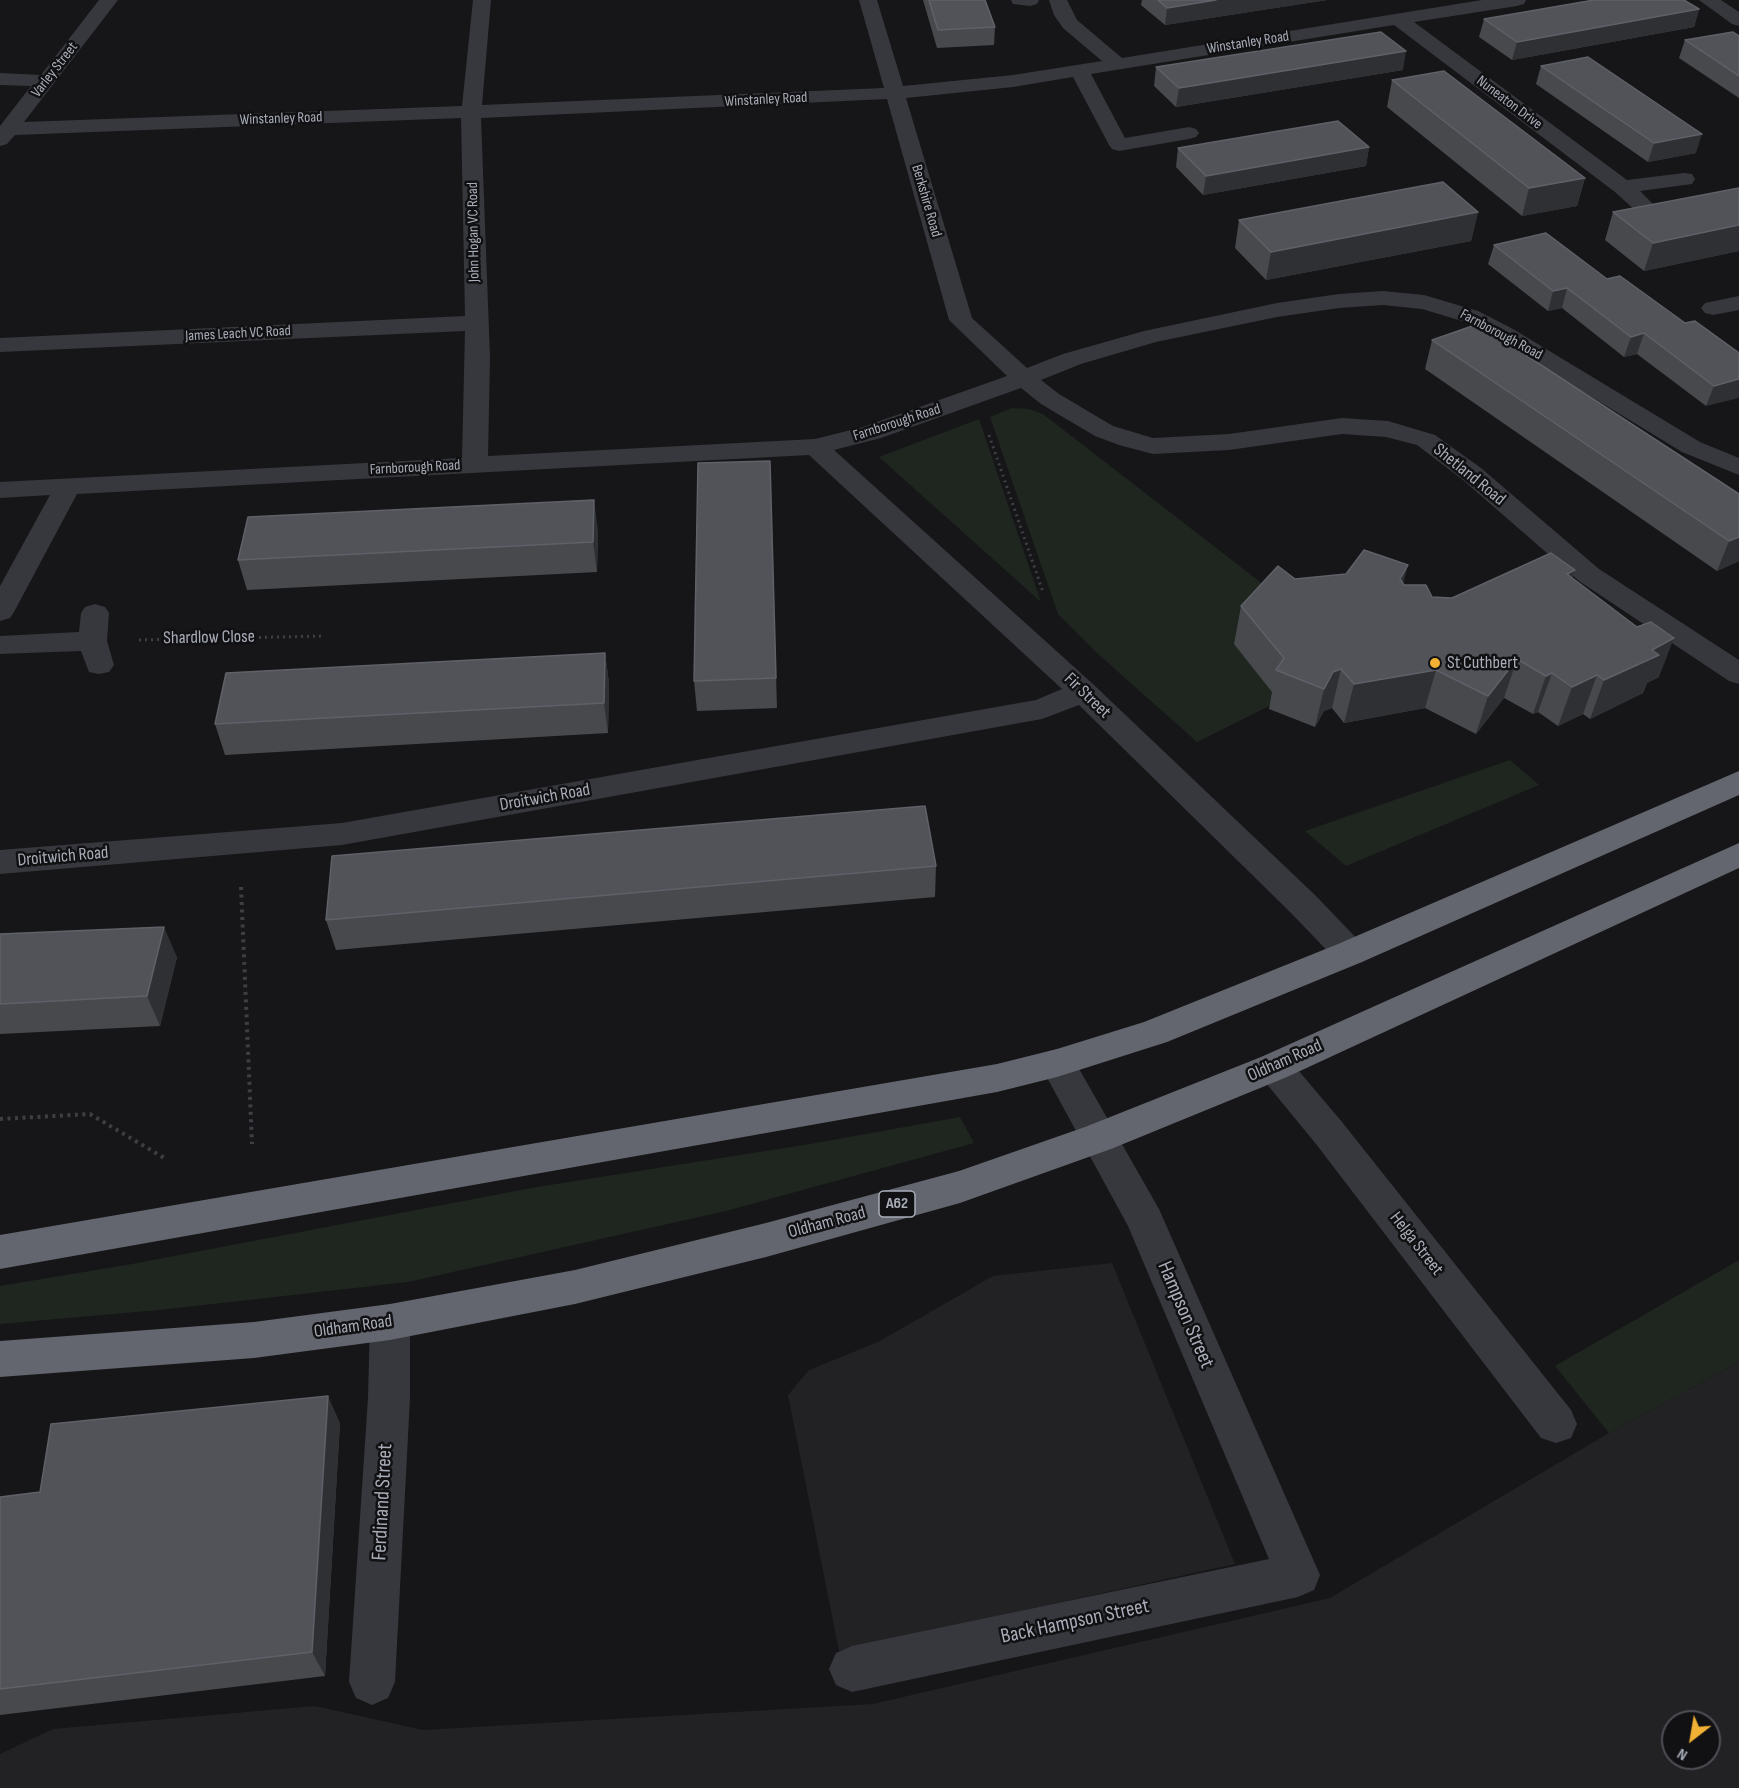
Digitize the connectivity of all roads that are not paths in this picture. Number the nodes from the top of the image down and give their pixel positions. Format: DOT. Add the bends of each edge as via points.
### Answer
graph roads {
  1 [pos="109,0"];
  2 [pos="482,0"];
  3 [pos="868,0"];
  4 [pos="1020,0"];
  5 [pos="1030,0"];
  6 [pos="1058,0"];
  7 [pos="1517,0"];
  8 [pos="1708,0"];
  9 [pos="1396,18"];
  10 [pos="1739,20"];
  11 [pos="1118,64"];
  12 [pos="1078,70"];
  13 [pos="0,79"];
  14 [pos="47,81"];
  15 [pos="895,93"];
  16 [pos="471,113"];
  17 [pos="1190,133"];
  18 [pos="4,135"];
  19 [pos="1684,179"];
  20 [pos="1623,188"];
  21 [pos="1644,206"];
  22 [pos="1739,303"];
  23 [pos="1713,308"];
  24 [pos="476,322"];
  25 [pos="0,345"];
  26 [pos="1023,378"];
  27 [pos="815,447"];
  28 [pos="475,465"];
  29 [pos="1739,467"];
  30 [pos="67,488"];
  31 [pos="0,490"];
  32 [pos="0,612"];
  33 [pos="96,640"];
  34 [pos="0,645"];
  35 [pos="1739,674"];
  36 [pos="1083,692"];
  37 [pos="1739,782"];
  38 [pos="1739,855"];
  39 [pos="0,862"];
  40 [pos="1350,953"];
  41 [pos="1057,1063"];
  42 [pos="1274,1067"];
  43 [pos="1098,1138"];
  44 [pos="0,1252"];
  45 [pos="390,1322"];
  46 [pos="0,1359"];
  47 [pos="1556,1424"];
  48 [pos="1298,1575"];
  49 [pos="852,1669"];
  50 [pos="372,1682"];
  1 -- 14 [label="street, Varley Street"];
  2 -- 16 [label="street, John Hogan VC Road"];
  3 -- 15 [label="street, Berkshire Road"];
  4 -- 5 [label="street"];
  6 -- 11 [label="street" via="1070,24"];
  7 -- 9 [label="street, Winstanley Road"];
  8 -- 10 [label="street"];
  9 -- 11 [label="street, Winstanley Road"];
  9 -- 20 [label="street, Nuneaton Drive"];
  11 -- 12 [label="street, Winstanley Road"];
  12 -- 15 [label="street, Winstanley Road" via="994,84"];
  12 -- 17 [label="street" via="1119,145"];
  13 -- 14 [label="street"];
  14 -- 18 [label="street, Varley Street"];
  15 -- 16 [label="street, Winstanley Road"];
  15 -- 26 [label="street, Berkshire Road" via="961,320"];
  16 -- 18 [label="street, Winstanley Road"];
  16 -- 24 [label="street, John Hogan VC Road"];
  19 -- 20 [label="street"];
  20 -- 21 [label="street, Nuneaton Drive"];
  22 -- 23 [label="street"];
  24 -- 25 [label="street, James Leach VC Road"];
  24 -- 28 [label="street, John Hogan VC Road"];
  26 -- 27 [label="street, Farnborough Road" via="872,433"];
  26 -- 29 [label="street, Farnborough Road" via="1099,351 1245,316 1339,301 1403,299 1447,308 1497,330 1665,432"];
  26 -- 35 [label="street, Shetland Road" via="1080,419 1128,440 1153,446 1229,442 1342,426 1388,429 1426,440 1472,474 1589,575"];
  27 -- 28 [label="street, Farnborough Road"];
  27 -- 36 [label="street, Fir Street"];
  28 -- 30 [label="street, Farnborough Road"];
  30 -- 31 [label="street, Farnborough Road"];
  30 -- 32 [label="street"];
  33 -- 34 [label="street"];
  36 -- 39 [label="street, Droitwich Road" via="1042,710 342,834"];
  36 -- 40 [label="street, Fir Street"];
  37 -- 40 [label="highway"];
  38 -- 42 [label="highway, Oldham Road / A62"];
  40 -- 41 [label="highway" via="1155,1032"];
  41 -- 43 [label="street, Hampson Street"];
  41 -- 44 [label="highway" via="974,1082"];
  42 -- 43 [label="highway, Oldham Road / A62"];
  42 -- 47 [label="street, Helga Street"];
  43 -- 45 [label="highway, Oldham Road / A62" via="960,1187 766,1240 575,1287"];
  43 -- 48 [label="street, Hampson Street" via="1145,1221"];
  45 -- 46 [label="highway, Oldham Road / A62" via="254,1340"];
  45 -- 50 [label="street, Ferdinand Street"];
  48 -- 49 [label="street, Back Hampson Street"];
}
